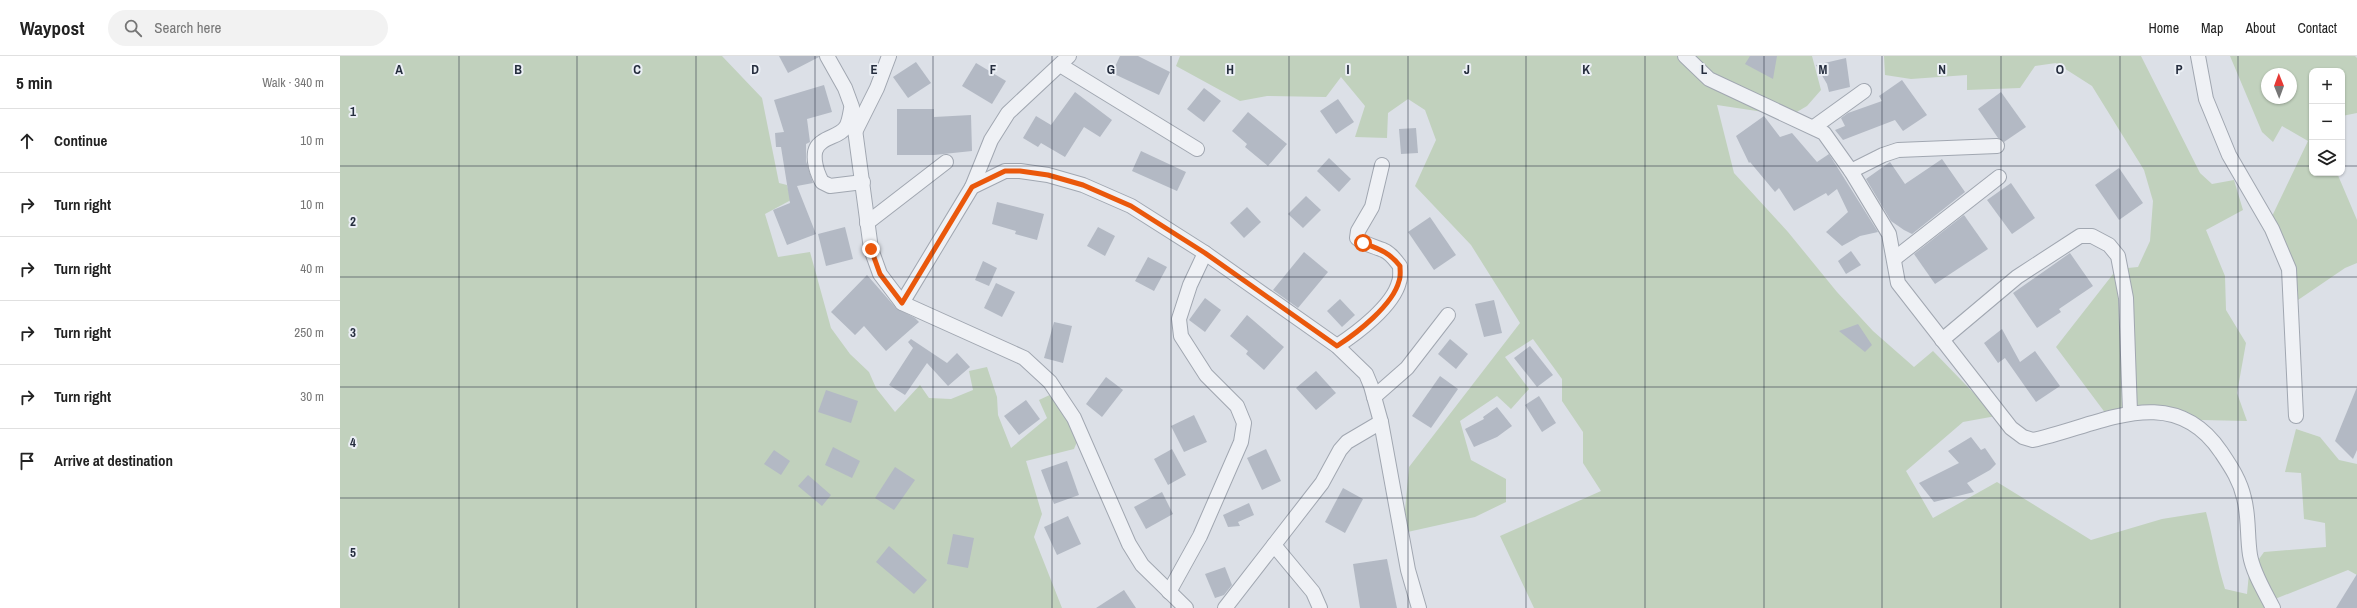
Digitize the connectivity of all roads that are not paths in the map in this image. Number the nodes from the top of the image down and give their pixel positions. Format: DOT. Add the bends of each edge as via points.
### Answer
graph roads {
  1 [pos="827,56"];
  2 [pos="889,56"];
  3 [pos="1685,56"];
  4 [pos="2198,56"];
  5 [pos="1064,60"];
  6 [pos="1864,91"];
  7 [pos="852,107"];
  8 [pos="1814,127"];
  9 [pos="856,130"];
  10 [pos="1997,146"];
  11 [pos="1197,149"];
  12 [pos="946,162"];
  13 [pos="1382,165"];
  14 [pos="1851,171"];
  15 [pos="1999,178"];
  16 [pos="863,182"];
  17 [pos="972,187"];
  18 [pos="867,223"];
  19 [pos="1205,253"];
  20 [pos="1894,259"];
  21 [pos="902,303"];
  22 [pos="1448,315"];
  23 [pos="1942,340"];
  24 [pos="1337,346"];
  25 [pos="1374,397"];
  26 [pos="2130,412"];
  27 [pos="2296,416"];
  28 [pos="1381,422"];
  29 [pos="1274,545"];
  30 [pos="1169,592"];
  31 [pos="1186,608"];
  32 [pos="1225,608"];
  33 [pos="1320,608"];
  34 [pos="1419,608"];
  35 [pos="2273,608"];
  1 -- 7 [label="street" via="845,88"];
  2 -- 9 [label="street" via="878,88"];
  3 -- 8 [label="street" via="1709,79"];
  4 -- 27 [label="street" via="2206,99 2229,155 2272,229 2290,269"];
  5 -- 11 [label="street"];
  5 -- 17 [label="street" via="1008,113 991,140"];
  6 -- 8 [label="street"];
  7 -- 9 [label="street"];
  7 -- 16 [label="street" via="846,128 816,147 815,164 822,182 830,186"];
  8 -- 14 [label="street" via="1824,133"];
  9 -- 16 [label="street"];
  10 -- 14 [label="street" via="1898,150"];
  12 -- 18 [label="street"];
  13 -- 24 [label="street" via="1372,207 1358,231 1357,238 1391,255 1400,266 1399,282 1386,304 1352,337"];
  14 -- 20 [label="street" via="1889,234"];
  15 -- 20 [label="street"];
  16 -- 18 [label="street"];
  17 -- 19 [label="street" via="1005,171 1048,175 1083,185 1131,206"];
  17 -- 21 [label="street"];
  18 -- 21 [label="street" via="875,264"];
  19 -- 24 [label="street"];
  19 -- 30 [label="street" via="1190,285 1179,319 1181,336 1206,375 1237,406 1244,423 1241,442 1203,529"];
  20 -- 23 [label="street" via="1898,283"];
  21 -- 30 [label="street" via="1024,358 1050,382 1074,418 1129,544 1142,565"];
  22 -- 25 [label="street" via="1407,368"];
  23 -- 26 [label="street" via="2011,428 2023,437 2033,440 2054,436"];
  23 -- 26 [label="street" via="2017,277 2080,236 2092,236 2109,245 2118,256 2126,298"];
  24 -- 25 [label="street" via="1366,374"];
  25 -- 28 [label="street"];
  26 -- 35 [label="street" via="2146,411 2175,416 2194,423 2215,442 2237,476 2244,499 2250,557"];
  28 -- 29 [label="street" via="1347,442 1340,450 1322,483"];
  28 -- 34 [label="street" via="1408,570"];
  29 -- 32 [label="street"];
  29 -- 33 [label="street" via="1313,592"];
  30 -- 31 [label="street"];
}
